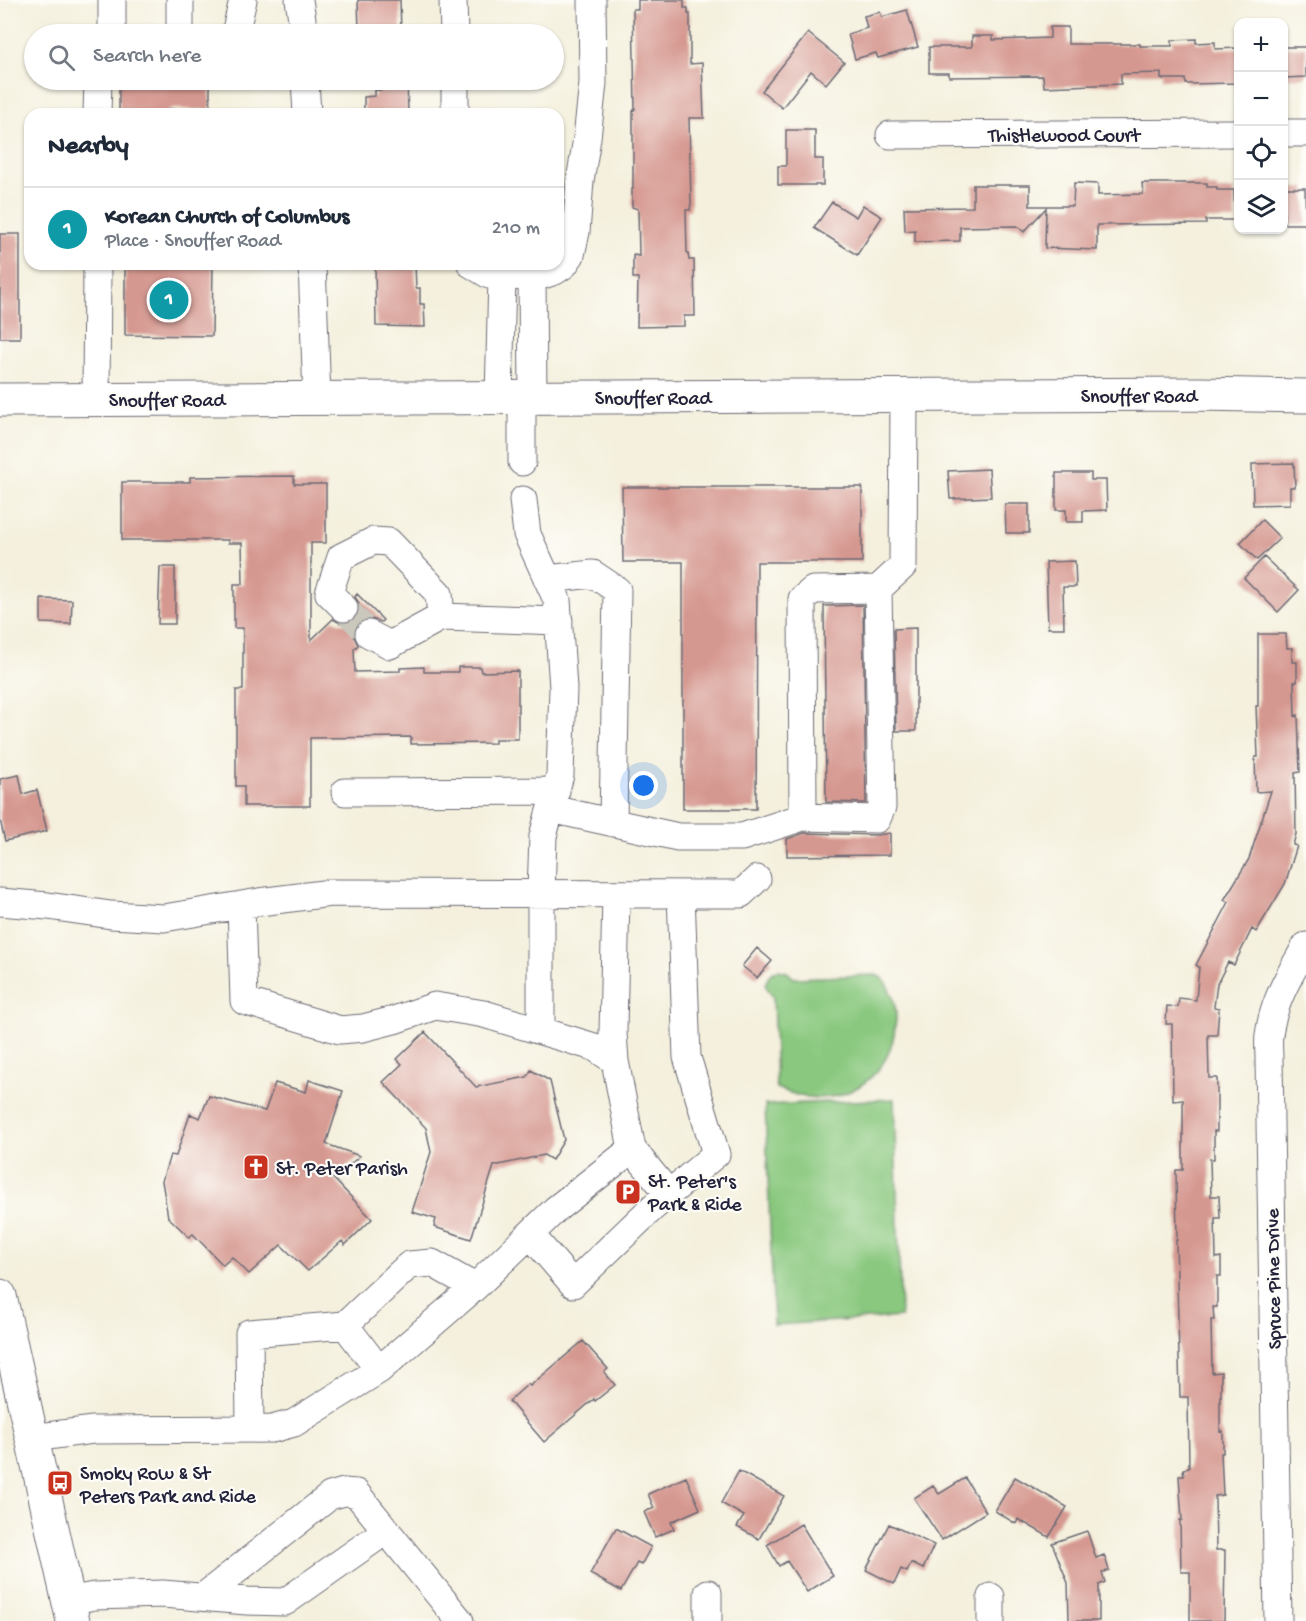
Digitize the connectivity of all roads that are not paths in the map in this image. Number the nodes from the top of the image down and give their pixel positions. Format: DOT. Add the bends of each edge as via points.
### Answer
graph roads {
  1 [pos="112,0"];
  2 [pos="180,0"];
  3 [pos="243,0"];
  4 [pos="299,0"];
  5 [pos="453,0"];
  6 [pos="592,0"];
  7 [pos="112,24"];
  8 [pos="180,24"];
  9 [pos="237,24"];
  10 [pos="302,24"];
  11 [pos="454,24"];
  12 [pos="98,90"];
  13 [pos="306,90"];
  14 [pos="455,90"];
  15 [pos="98,108"];
  16 [pos="307,108"];
  17 [pos="455,108"];
  18 [pos="1234,133"];
  19 [pos="1288,133"];
  20 [pos="1306,133"];
  21 [pos="890,135"];
  22 [pos="564,265"];
  23 [pos="97,270"];
  24 [pos="312,270"];
  25 [pos="481,270"];
  26 [pos="556,270"];
  27 [pos="502,276"];
  28 [pos="532,277"];
  29 [pos="904,396"];
  30 [pos="1306,396"];
  31 [pos="317,398"];
  32 [pos="518,398"];
  33 [pos="96,399"];
  34 [pos="0,400"];
  35 [pos="548,579"];
  36 [pos="878,589"];
  37 [pos="440,605"];
  38 [pos="344,608"];
  39 [pos="559,621"];
  40 [pos="369,634"];
  41 [pos="345,792"];
  42 [pos="553,800"];
  43 [pos="803,817"];
  44 [pos="613,823"];
  45 [pos="757,879"];
  46 [pos="541,893"];
  47 [pos="616,894"];
  48 [pos="681,894"];
  49 [pos="0,902"];
  50 [pos="241,905"];
  51 [pos="1306,946"];
  52 [pos="541,1031"];
  53 [pos="615,1061"];
  54 [pos="632,1149"];
  55 [pos="669,1194"];
  56 [pos="530,1234"];
  57 [pos="475,1287"];
  58 [pos="0,1296"];
  59 [pos="345,1325"];
  60 [pos="379,1370"];
  61 [pos="250,1429"];
  62 [pos="32,1438"];
  63 [pos="387,1530"];
  64 [pos="708,1593"];
  65 [pos="202,1598"];
  66 [pos="71,1611"];
  67 [pos="460,1621"];
  68 [pos="708,1621"];
  69 [pos="1278,1621"];
  1 -- 7 [label="street"];
  2 -- 8 [label="street"];
  3 -- 9 [label="street"];
  4 -- 10 [label="street"];
  5 -- 11 [label="street"];
  6 -- 22 [label="street" via="593,83 573,245"];
  12 -- 15 [label="street"];
  13 -- 16 [label="street"];
  14 -- 17 [label="street"];
  18 -- 21 [label="street, Thistlewood Court"];
  19 -- 20 [label="street"];
  23 -- 33 [label="street"];
  24 -- 31 [label="street"];
  25 -- 27 [label="street"];
  26 -- 28 [label="street"];
  27 -- 28 [label="street"];
  27 -- 32 [label="street"];
  28 -- 32 [label="street"];
  29 -- 30 [label="main road, Snouffer Road"];
  29 -- 32 [label="main road, Snouffer Road"];
  29 -- 36 [label="street" via="903,566"];
  31 -- 32 [label="main road, Snouffer Road"];
  31 -- 33 [label="main road, Snouffer Road"];
  32 -- 35 [label="street" via="522,462 512,466 512,493 523,500 527,534"];
  33 -- 34 [label="main road, Snouffer Road"];
  35 -- 39 [label="street" via="557,600"];
  35 -- 44 [label="street" via="593,574 617,590"];
  36 -- 43 [label="street" via="813,590 802,599"];
  36 -- 43 [label="street" via="882,807 878,819"];
  37 -- 38 [label="street" via="389,542 373,541 342,557 329,593"];
  37 -- 39 [label="street"];
  37 -- 40 [label="street" via="390,645"];
  39 -- 42 [label="street" via="563,688 560,775"];
  41 -- 42 [label="street"];
  42 -- 44 [label="street"];
  42 -- 46 [label="street" via="543,836"];
  43 -- 44 [label="street" via="742,837 678,837"];
  45 -- 48 [label="street" via="741,894"];
  46 -- 47 [label="street"];
  46 -- 50 [label="street" via="331,893"];
  46 -- 52 [label="street"];
  47 -- 48 [label="street"];
  47 -- 53 [label="street"];
  48 -- 55 [label="street" via="687,1057 716,1154"];
  49 -- 50 [label="street" via="164,918"];
  50 -- 52 [label="street" via="244,1001 340,1030 363,1028 435,1006 484,1014"];
  51 -- 69 [label="street, Spruce Pine Drive" via="1286,981 1269,1034"];
  52 -- 53 [label="street" via="594,1047"];
  53 -- 54 [label="street"];
  54 -- 55 [label="street"];
  54 -- 56 [label="street"];
  55 -- 56 [label="street" via="573,1284"];
  56 -- 57 [label="street"];
  57 -- 59 [label="street" via="432,1263 409,1265"];
  57 -- 60 [label="street"];
  58 -- 62 [label="main road"];
  59 -- 60 [label="street"];
  59 -- 61 [label="street" via="249,1333"];
  60 -- 61 [label="street" via="294,1423"];
  61 -- 62 [label="street" via="93,1430"];
  62 -- 66 [label="main road"];
  63 -- 65 [label="street" via="285,1602"];
  63 -- 65 [label="street" via="356,1493 344,1491 330,1496"];
  63 -- 67 [label="street"];
  64 -- 68 [label="street"];
  65 -- 66 [label="street" via="163,1594 94,1596"];
}
